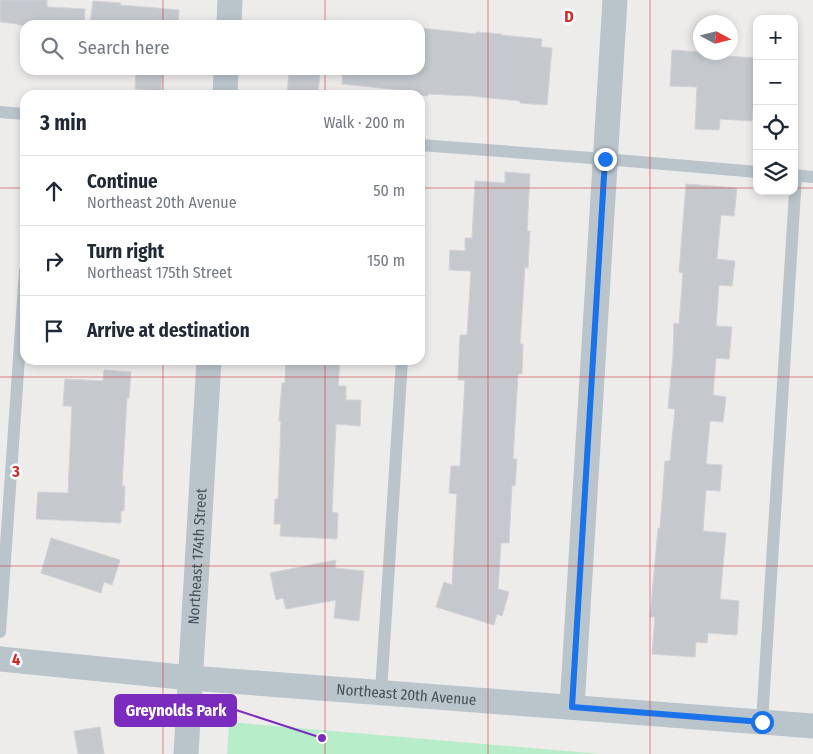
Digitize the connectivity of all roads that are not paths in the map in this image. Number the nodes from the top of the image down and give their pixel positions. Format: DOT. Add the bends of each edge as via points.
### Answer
graph roads {
  1 [pos="230,0"];
  2 [pos="615,0"];
  3 [pos="229,20"];
  4 [pos="226,75"];
  5 [pos="225,90"];
  6 [pos="0,112"];
  7 [pos="20,114"];
  8 [pos="425,145"];
  9 [pos="605,159"];
  10 [pos="753,172"];
  11 [pos="798,176"];
  12 [pos="813,177"];
  13 [pos="794,195"];
  14 [pos="20,343"];
  15 [pos="209,365"];
  16 [pos="402,365"];
  17 [pos="0,632"];
  18 [pos="0,659"];
  19 [pos="191,678"];
  20 [pos="381,692"];
  21 [pos="572,707"];
  22 [pos="762,722"];
  23 [pos="813,726"];
  24 [pos="186,754"];
  1 -- 3 [label="street"];
  2 -- 9 [label="street"];
  4 -- 5 [label="street"];
  6 -- 7 [label="lane"];
  8 -- 9 [label="lane"];
  9 -- 10 [label="lane"];
  9 -- 21 [label="street"];
  11 -- 12 [label="lane"];
  13 -- 22 [label="lane"];
  14 -- 17 [label="lane"];
  15 -- 19 [label="street, Northeast 174th Street"];
  16 -- 20 [label="lane"];
  18 -- 19 [label="street, Northeast 20th Avenue"];
  19 -- 20 [label="street, Northeast 20th Avenue"];
  19 -- 24 [label="street, Northeast 174th Street"];
  20 -- 21 [label="street, Northeast 20th Avenue"];
  21 -- 22 [label="street, Northeast 20th Avenue"];
  22 -- 23 [label="street, Northeast 20th Avenue"];
}
